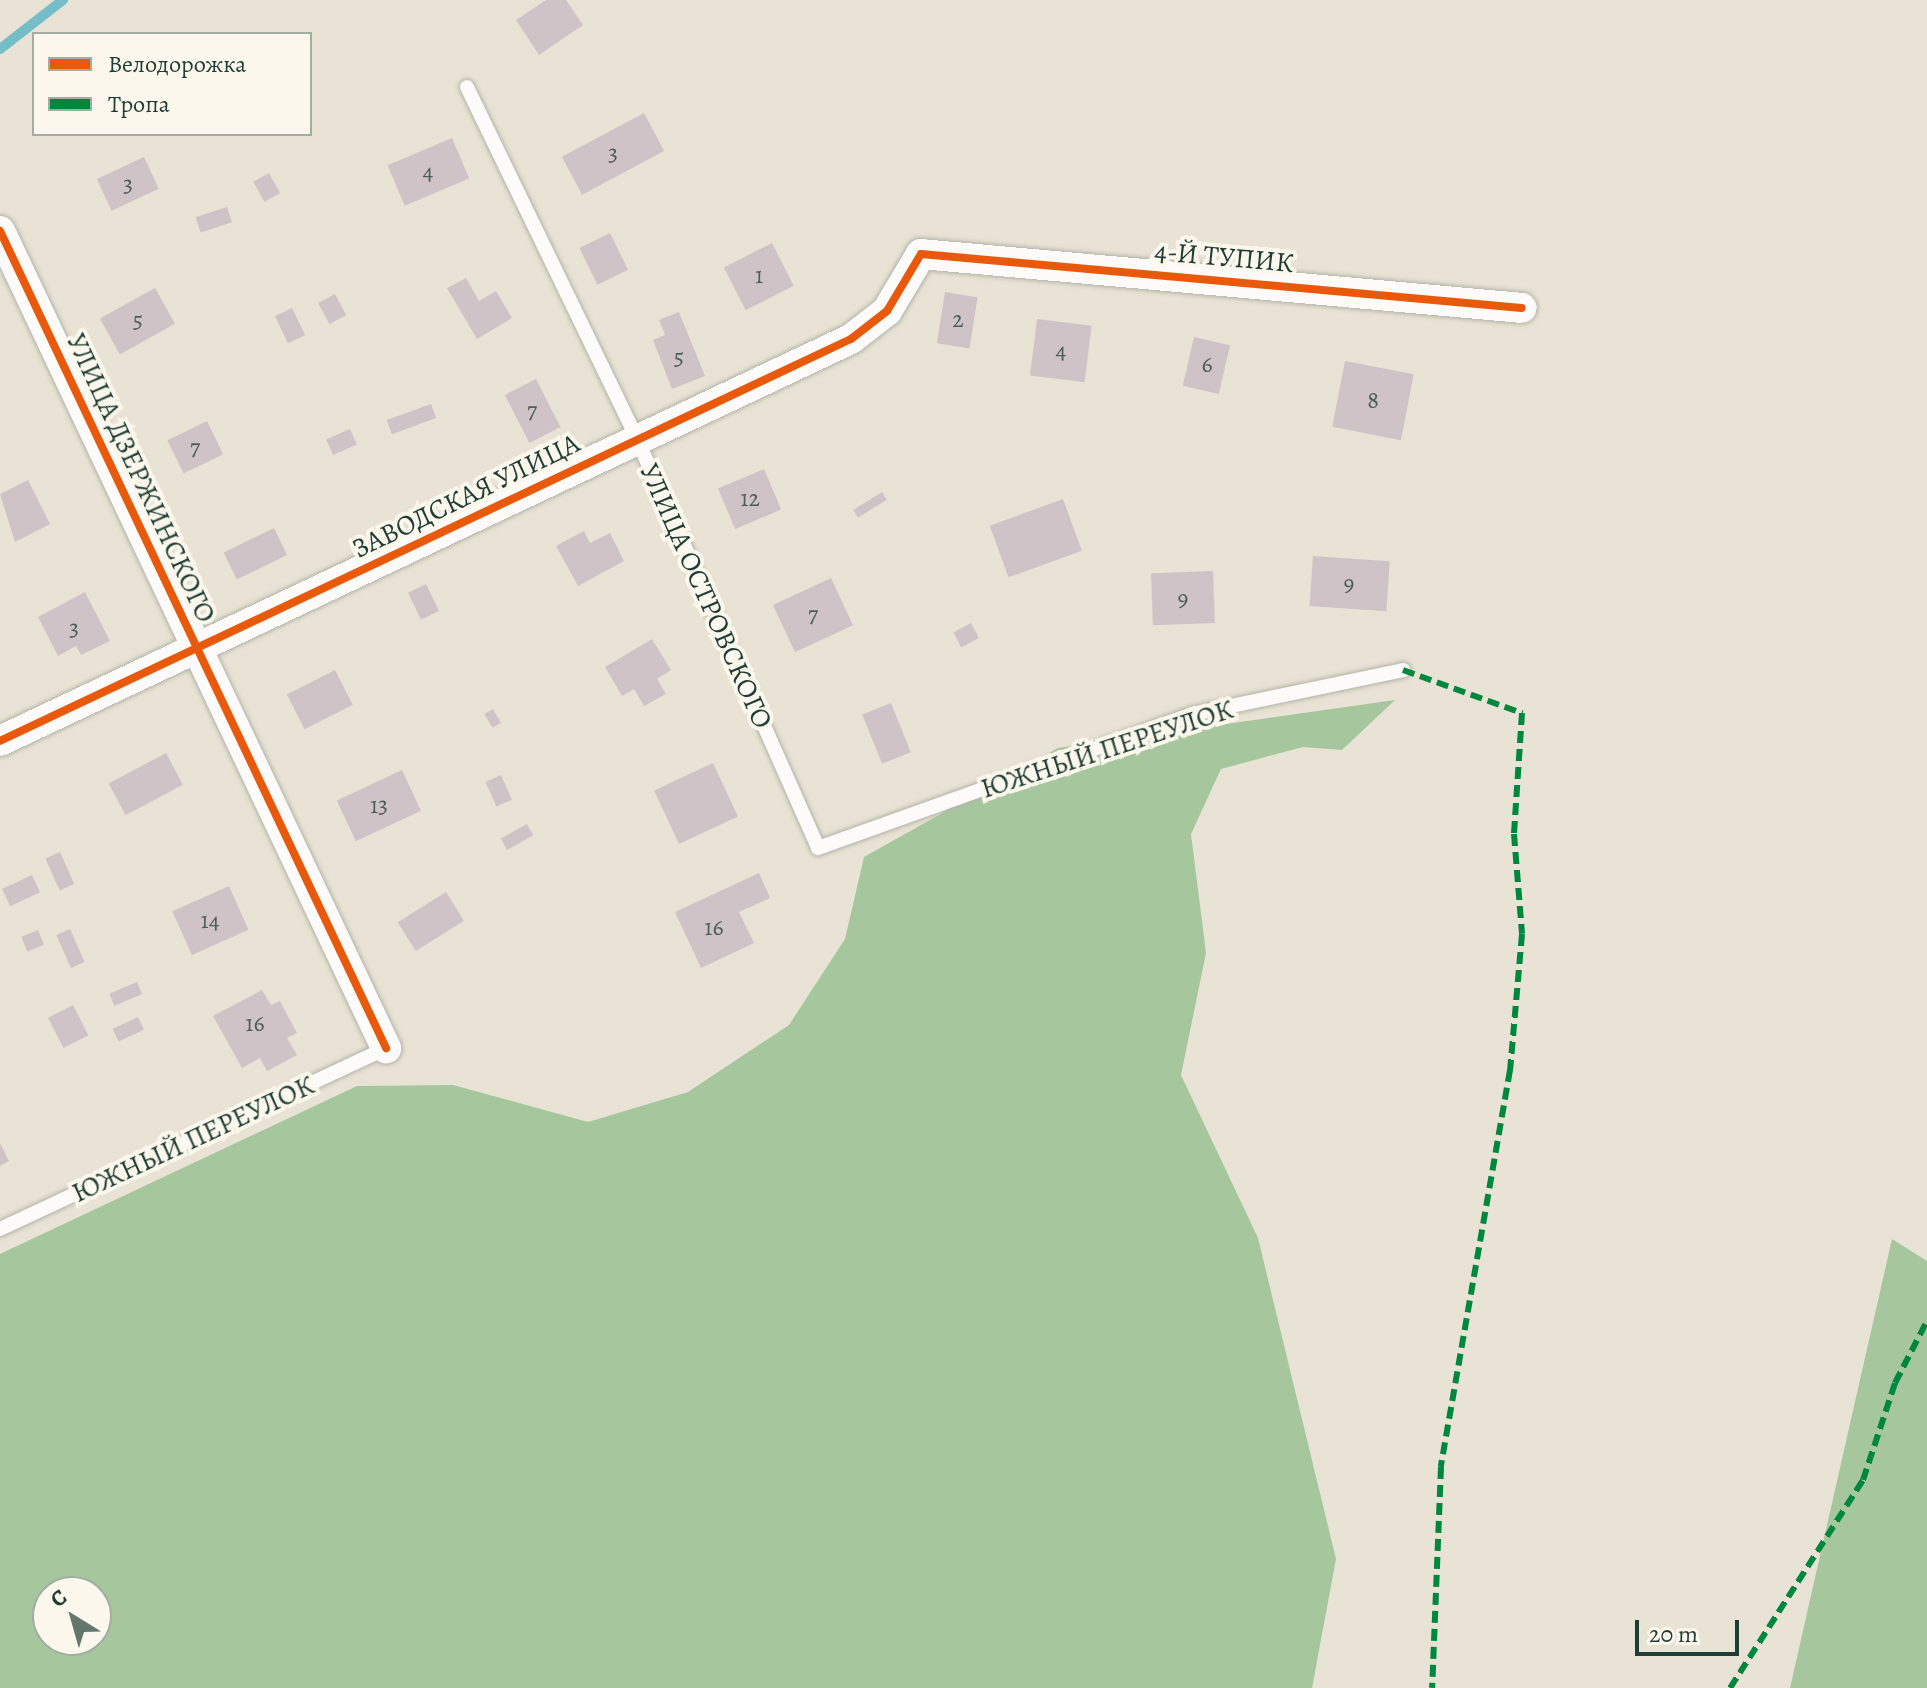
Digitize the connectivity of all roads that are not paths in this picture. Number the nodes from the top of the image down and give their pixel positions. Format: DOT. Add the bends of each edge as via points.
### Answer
graph roads {
  1 [pos="467,87"];
  2 [pos="0,231"];
  3 [pos="921,254"];
  4 [pos="1522,308"];
  5 [pos="637,439"];
  6 [pos="198,649"];
  7 [pos="1403,670"];
  8 [pos="0,741"];
  9 [pos="818,848"];
  10 [pos="386,1048"];
  11 [pos="0,1229"];
  1 -- 5 [label="lane, УЛИЦА ОСТРОВСКОГО"];
  2 -- 6 [label="street, УЛИЦА ДЗЕРЖИНСКОГО"];
  3 -- 4 [label="street, 4-Й ТУПИК"];
  3 -- 5 [label="street, ЗАВОДСКАЯ УЛИЦА" via="887,311 851,339"];
  5 -- 6 [label="street, ЗАВОДСКАЯ УЛИЦА"];
  5 -- 9 [label="lane, УЛИЦА ОСТРОВСКОГО"];
  6 -- 8 [label="street, ЗАВОДСКАЯ УЛИЦА"];
  6 -- 10 [label="street, УЛИЦА ДЗЕРЖИНСКОГО"];
  7 -- 9 [label="lane, ЮЖНЫЙ ПЕРЕУЛОК" via="1193,714"];
  10 -- 11 [label="lane, ЮЖНЫЙ ПЕРЕУЛОК"];
}
